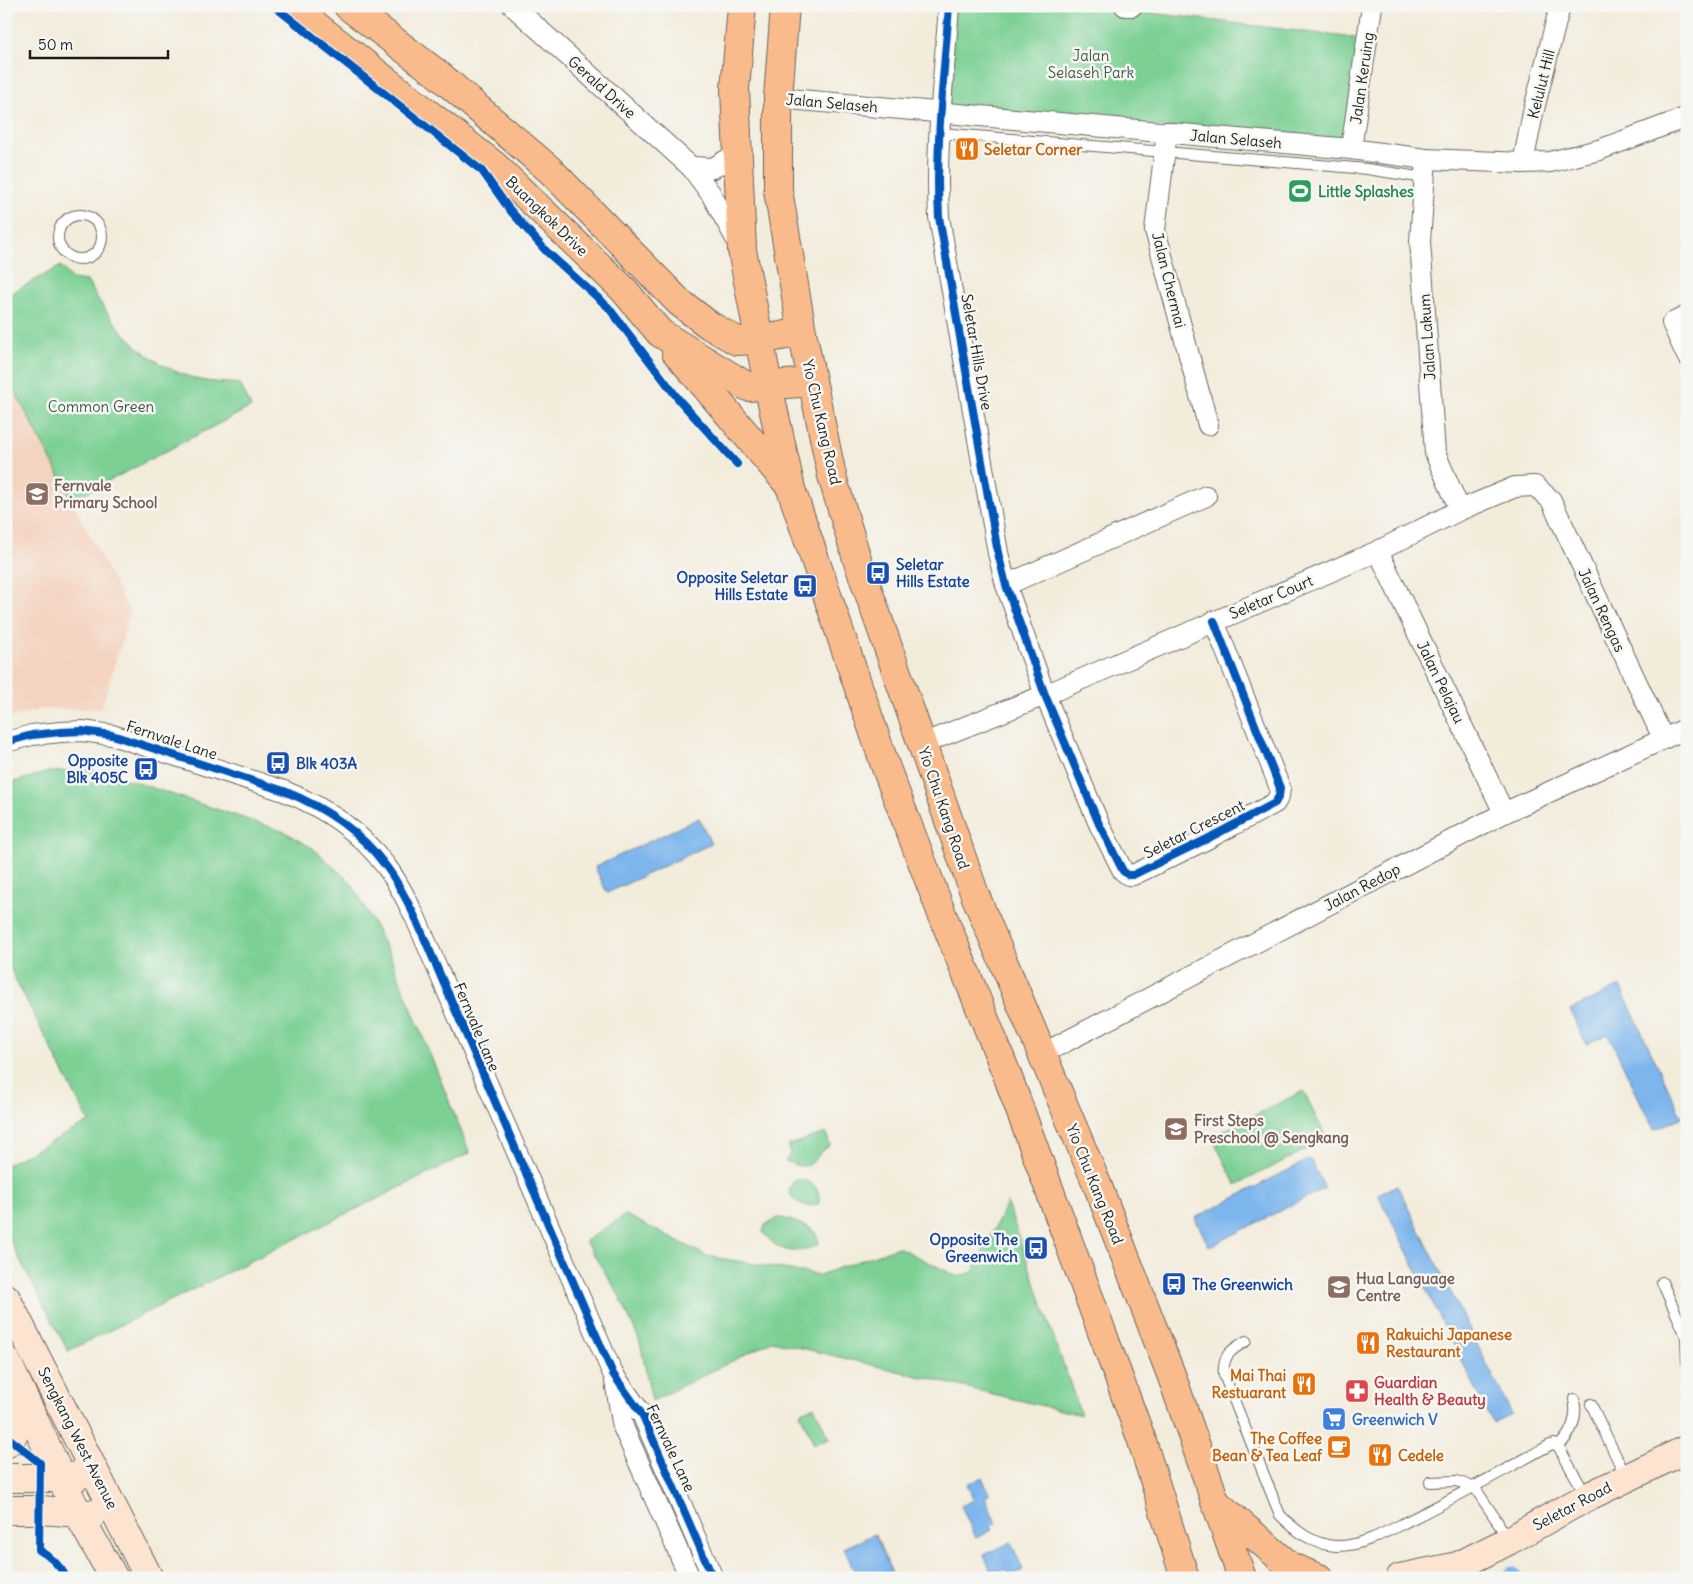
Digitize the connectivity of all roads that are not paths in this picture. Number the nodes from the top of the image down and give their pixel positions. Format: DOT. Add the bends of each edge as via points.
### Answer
graph roads {
  1 [pos="291,6"];
  2 [pos="348,6"];
  3 [pos="742,6"];
  4 [pos="785,6"];
  5 [pos="949,6"];
  6 [pos="1125,6"];
  7 [pos="1132,6"];
  8 [pos="1372,6"];
  9 [pos="1560,6"];
  10 [pos="514,7"];
  11 [pos="778,98"];
  12 [pos="941,112"];
  13 [pos="1687,117"];
  14 [pos="940,133"];
  15 [pos="1166,142"];
  16 [pos="1351,149"];
  17 [pos="738,153"];
  18 [pos="1523,163"];
  19 [pos="691,168"];
  20 [pos="1425,168"];
  21 [pos="742,250"];
  22 [pos="81,260"];
  23 [pos="1679,320"];
  24 [pos="802,332"];
  25 [pos="660,333"];
  26 [pos="759,340"];
  27 [pos="1687,356"];
  28 [pos="812,382"];
  29 [pos="768,386"];
  30 [pos="1208,425"];
  31 [pos="1535,486"];
  32 [pos="791,488"];
  33 [pos="1206,496"];
  34 [pos="1460,510"];
  35 [pos="1378,551"];
  36 [pos="1006,585"];
  37 [pos="1214,621"];
  38 [pos="1045,695"];
  39 [pos="1687,728"];
  40 [pos="1663,738"];
  41 [pos="6,742"];
  42 [pos="922,744"];
  43 [pos="1504,813"];
  44 [pos="1042,1054"];
  45 [pos="1662,1282"];
  46 [pos="6,1298"];
  47 [pos="1686,1336"];
  48 [pos="1246,1341"];
  49 [pos="6,1360"];
  50 [pos="1687,1362"];
  51 [pos="613,1374"];
  52 [pos="18,1384"];
  53 [pos="1574,1399"];
  54 [pos="1591,1404"];
  55 [pos="6,1444"];
  56 [pos="1558,1446"];
  57 [pos="1687,1449"];
  58 [pos="94,1473"];
  59 [pos="6,1478"];
  60 [pos="61,1478"];
  61 [pos="1626,1478"];
  62 [pos="1430,1482"];
  63 [pos="1475,1488"];
  64 [pos="1587,1497"];
  65 [pos="1214,1501"];
  66 [pos="6,1510"];
  67 [pos="78,1514"];
  68 [pos="117,1515"];
  69 [pos="1508,1541"];
  70 [pos="1173,1542"];
  71 [pos="1451,1572"];
  72 [pos="114,1578"];
  73 [pos="149,1578"];
  74 [pos="690,1578"];
  75 [pos="713,1578"];
  76 [pos="1171,1578"];
  77 [pos="1186,1578"];
  78 [pos="1242,1578"];
  79 [pos="1319,1578"];
  80 [pos="1400,1578"];
  1 -- 25 [label="main road, Buangkok Drive" via="495,166 624,290"];
  2 -- 26 [label="main road" via="440,75 550,170 679,302 737,341"];
  3 -- 17 [label="main road" via="735,89"];
  4 -- 11 [label="main road, Yio Chu Kang Road"];
  5 -- 12 [label="street, Seletar Hills Drive"];
  6 -- 7 [label="street"];
  8 -- 16 [label="street, Jalan Keruing"];
  9 -- 18 [label="street, Kelulut Hill"];
  10 -- 19 [label="street, Gerald Drive"];
  11 -- 12 [label="street, Jalan Selaseh"];
  11 -- 24 [label="main road, Yio Chu Kang Road" via="778,190"];
  12 -- 14 [label="street, Seletar Hills Drive"];
  12 -- 15 [label="street, Jalan Selaseh"];
  13 -- 18 [label="street, Jalan Selaseh" via="1599,150 1550,162"];
  14 -- 15 [label="lane"];
  14 -- 36 [label="street, Seletar Hills Drive" via="940,217"];
  15 -- 16 [label="street, Jalan Selaseh"];
  15 -- 20 [label="lane" via="1367,169"];
  15 -- 30 [label="street, Jalan Chermai" via="1155,230"];
  16 -- 20 [label="street, Jalan Selaseh"];
  17 -- 19 [label="street" via="713,168"];
  17 -- 21 [label="main road"];
  18 -- 20 [label="street, Jalan Selaseh"];
  19 -- 21 [label="street, Gerald Drive" via="711,194"];
  20 -- 34 [label="street, Jalan Lakum" via="1420,241 1435,453"];
  21 -- 26 [label="main road"];
  22 -- 22 [label="lane" via="69,256 60,247 58,234 63,222 74,216 86,215 97,222 102,233 101,246 93,256"];
  23 -- 27 [label="street"];
  24 -- 26 [label="main road"];
  24 -- 28 [label="main road, Yio Chu Kang Road"];
  25 -- 29 [label="main road, Buangkok Drive" via="748,387"];
  25 -- 32 [label="main road"];
  26 -- 29 [label="main road"];
  28 -- 29 [label="main road, Buangkok Drive"];
  28 -- 42 [label="main road, Yio Chu Kang Road" via="832,476 857,559"];
  29 -- 32 [label="main road"];
  31 -- 34 [label="street, Seletar Court" via="1516,486"];
  31 -- 40 [label="street, Jalan Rengas" via="1551,500"];
  32 -- 70 [label="main road" via="886,768 1006,1072 1141,1438"];
  33 -- 36 [label="street"];
  34 -- 35 [label="street, Seletar Court"];
  35 -- 37 [label="street, Seletar Court"];
  35 -- 43 [label="street, Jalan Pelajau"];
  36 -- 38 [label="street, Seletar Hills Drive"];
  37 -- 38 [label="street, Seletar Court"];
  37 -- 38 [label="street, Seletar Crescent" via="1280,788 1279,796 1275,803 1133,875 1123,871 1098,824"];
  38 -- 42 [label="street, Seletar Court"];
  39 -- 40 [label="street, Jalan Redop"];
  40 -- 43 [label="street, Jalan Redop"];
  41 -- 51 [label="street, Fernvale Lane" via="61,732 112,735 306,800 357,834 386,866 416,919"];
  42 -- 44 [label="main road, Yio Chu Kang Road" via="975,895"];
  43 -- 44 [label="street, Jalan Redop"];
  44 -- 65 [label="main road, Yio Chu Kang Road" via="1172,1377"];
  45 -- 47 [label="lane"];
  46 -- 58 [label="main road, Sengkang West Avenue"];
  47 -- 50 [label="lane"];
  48 -- 63 [label="lane" via="1225,1358 1224,1374 1280,1515 1312,1541 1335,1546 1358,1543"];
  49 -- 52 [label="main road, Sengkang West Avenue"];
  51 -- 74 [label="street, Fernvale Lane" via="623,1427"];
  51 -- 75 [label="street, Fernvale Lane" via="643,1416"];
  52 -- 55 [label="main road" via="19,1418 11,1440"];
  52 -- 60 [label="main road, Sengkang West Avenue"];
  53 -- 56 [label="lane" via="1576,1414 1565,1440"];
  54 -- 61 [label="lane"];
  56 -- 63 [label="lane" via="1550,1445"];
  56 -- 64 [label="lane"];
  57 -- 61 [label="main road, Seletar Road"];
  58 -- 60 [label="main road"];
  58 -- 68 [label="main road, Sengkang West Avenue"];
  59 -- 60 [label="main road"];
  60 -- 67 [label="main road, Sengkang West Avenue"];
  61 -- 64 [label="main road, Seletar Road"];
  62 -- 63 [label="lane" via="1458,1481"];
  63 -- 69 [label="lane"];
  64 -- 69 [label="main road, Seletar Road"];
  65 -- 78 [label="main road, Yio Chu Kang Road"];
  65 -- 79 [label="main road" via="1291,1568"];
  66 -- 67 [label="main road"];
  67 -- 68 [label="main road"];
  67 -- 72 [label="main road, Sengkang West Avenue"];
  68 -- 73 [label="main road, Sengkang West Avenue"];
  69 -- 71 [label="main road, Seletar Road"];
  70 -- 76 [label="main road"];
  70 -- 77 [label="main road"];
  71 -- 80 [label="main road, Seletar Road"];
}
